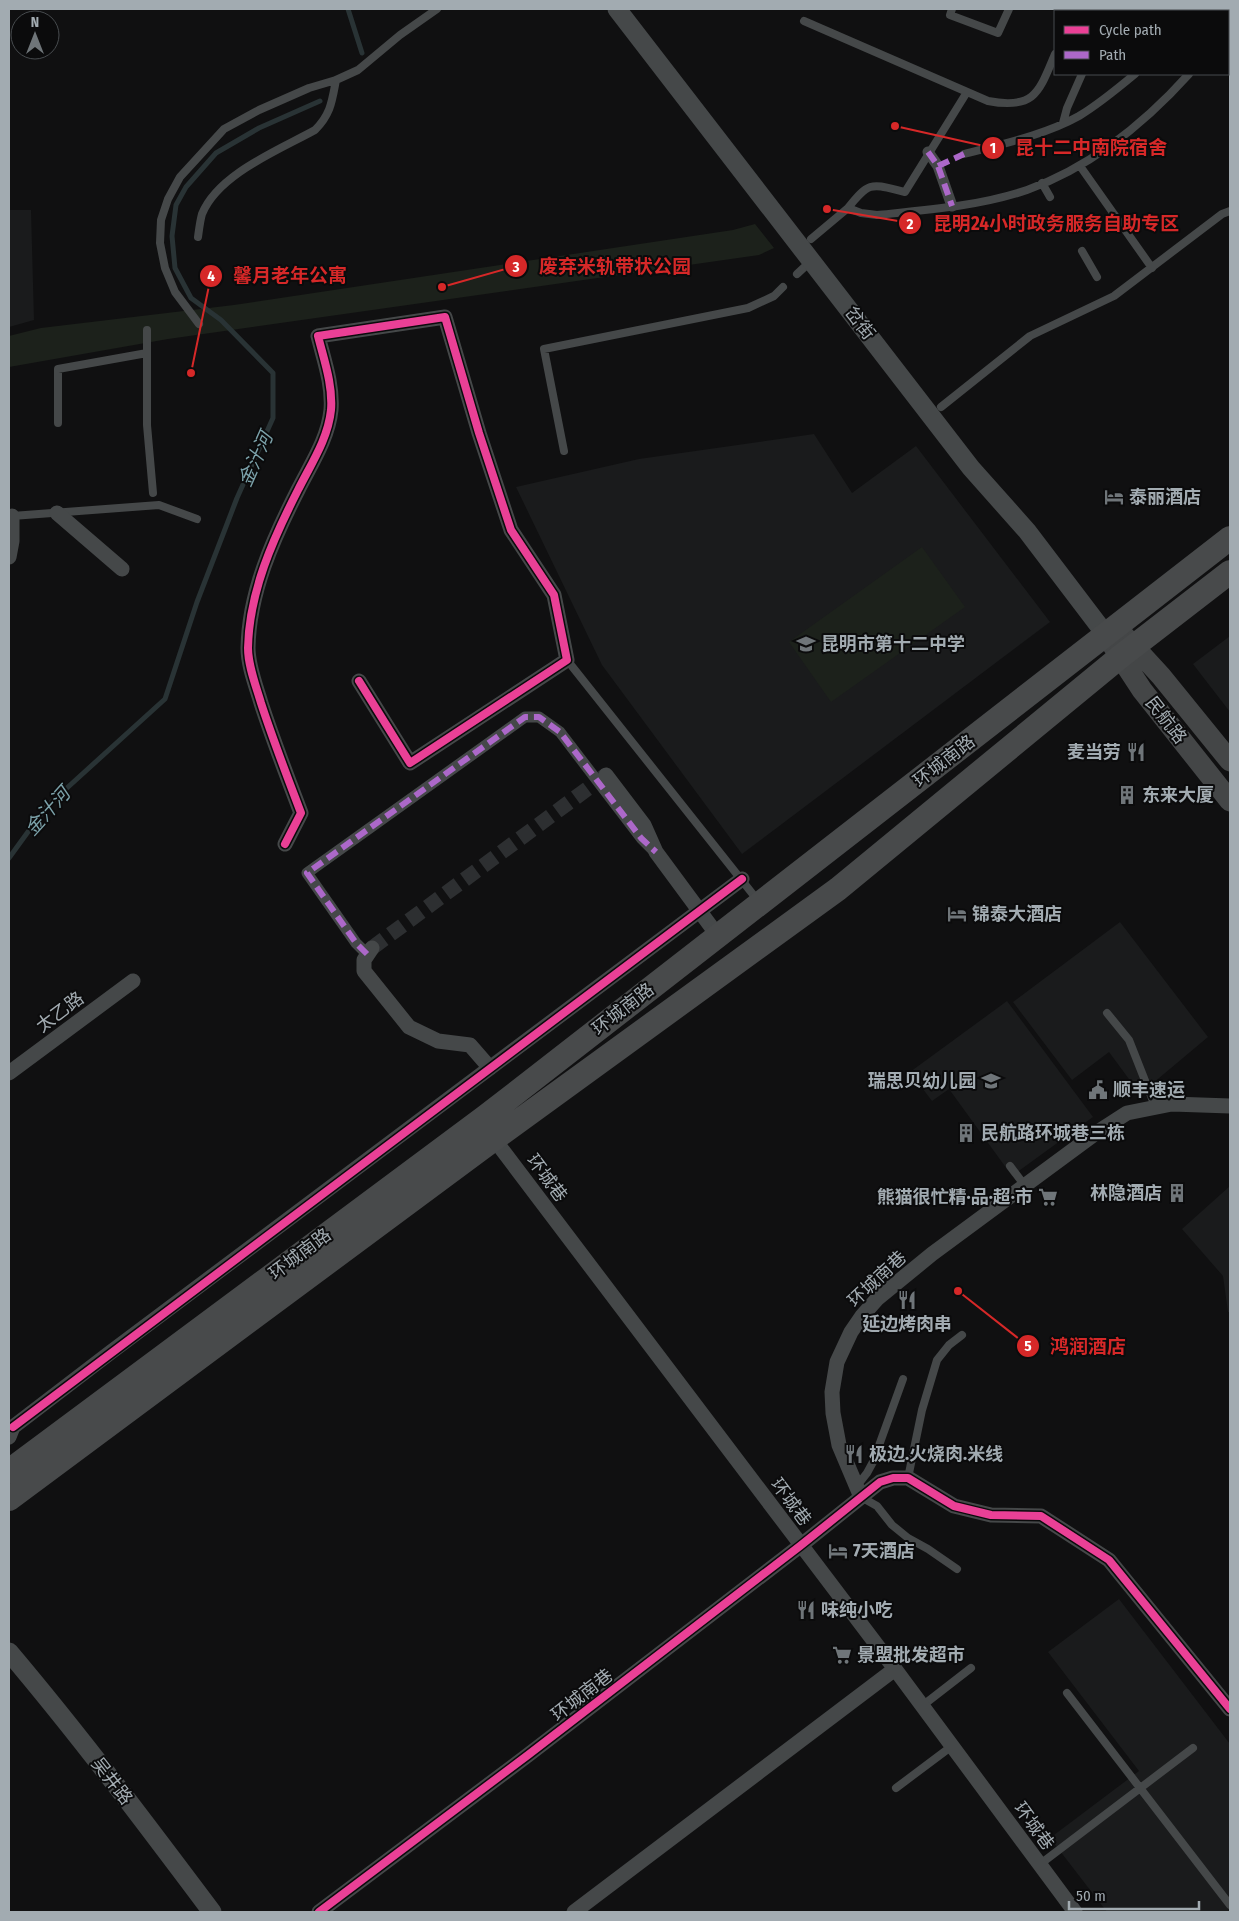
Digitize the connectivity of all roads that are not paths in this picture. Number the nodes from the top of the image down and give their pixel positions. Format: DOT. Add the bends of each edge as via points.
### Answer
graph roads {
  1 [pos="437,9"];
  2 [pos="617,9"];
  3 [pos="633,9"];
  4 [pos="952,9"];
  5 [pos="1008,9"];
  6 [pos="804,21"];
  7 [pos="1054,56"];
  8 [pos="1082,75"];
  9 [pos="1134,75"];
  10 [pos="1188,75"];
  11 [pos="336,80"];
  12 [pos="967,92"];
  13 [pos="1063,123"];
  14 [pos="928,152"];
  15 [pos="964,154"];
  16 [pos="1080,166"];
  17 [pos="1042,183"];
  18 [pos="1050,197"];
  19 [pos="952,206"];
  20 [pos="848,208"];
  21 [pos="1230,211"];
  22 [pos="198,237"];
  23 [pos="811,239"];
  24 [pos="1082,251"];
  25 [pos="812,261"];
  26 [pos="1152,268"];
  27 [pos="797,274"];
  28 [pos="1097,277"];
  29 [pos="782,287"];
  30 [pos="199,324"];
  31 [pos="147,330"];
  32 [pos="146,353"];
  33 [pos="940,407"];
  34 [pos="58,423"];
  35 [pos="564,451"];
  36 [pos="153,493"];
  37 [pos="57,513"];
  38 [pos="12,516"];
  39 [pos="197,519"];
  40 [pos="1230,538"];
  41 [pos="9,557"];
  42 [pos="122,568"];
  43 [pos="1230,572"];
  44 [pos="1111,631"];
  45 [pos="1127,652"];
  46 [pos="568,660"];
  47 [pos="359,681"];
  48 [pos="1230,761"];
  49 [pos="606,775"];
  50 [pos="1230,801"];
  51 [pos="285,844"];
  52 [pos="656,852"];
  53 [pos="742,879"];
  54 [pos="761,903"];
  55 [pos="700,911"];
  56 [pos="718,936"];
  57 [pos="369,951"];
  58 [pos="133,981"];
  59 [pos="1107,1013"];
  60 [pos="490,1068"];
  61 [pos="9,1073"];
  62 [pos="1155,1106"];
  63 [pos="1230,1106"];
  64 [pos="494,1139"];
  65 [pos="1010,1166"];
  66 [pos="1025,1186"];
  67 [pos="962,1335"];
  68 [pos="903,1379"];
  69 [pos="9,1437"];
  70 [pos="9,1471"];
  71 [pos="908,1478"];
  72 [pos="858,1492"];
  73 [pos="9,1498"];
  74 [pos="800,1546"];
  75 [pos="957,1569"];
  76 [pos="9,1652"];
  77 [pos="971,1668"];
  78 [pos="895,1670"];
  79 [pos="1067,1693"];
  80 [pos="922,1706"];
  81 [pos="1230,1709"];
  82 [pos="952,1746"];
  83 [pos="1193,1748"];
  84 [pos="896,1788"];
  85 [pos="1140,1788"];
  86 [pos="1039,1865"];
  87 [pos="1230,1905"];
  88 [pos="212,1912"];
  89 [pos="319,1912"];
  90 [pos="574,1912"];
  91 [pos="1075,1912"];
  1 -- 11 [label="lane" via="358,70"];
  2 -- 25 [label="street, 岔街"];
  3 -- 23 [label="street, 岔街"];
  4 -- 5 [label="lane" via="950,15 998,33"];
  6 -- 12 [label="lane"];
  7 -- 12 [label="lane" via="1038,91 1020,102 988,101"];
  8 -- 13 [label="lane"];
  9 -- 13 [label="lane" via="1077,117"];
  10 -- 16 [label="lane" via="1122,137"];
  11 -- 22 [label="lane" via="325,120 315,130 233,177 215,194 202,214"];
  11 -- 30 [label="lane" via="309,88 224,129 180,177 168,199 160,243 165,268 175,292"];
  12 -- 14 [label="lane"];
  13 -- 15 [label="lane" via="1018,140"];
  14 -- 19 [label="street" via="938,166"];
  14 -- 20 [label="lane" via="904,192 876,185 868,187"];
  16 -- 17 [label="lane"];
  16 -- 26 [label="lane"];
  17 -- 18 [label="lane"];
  17 -- 19 [label="lane" via="1007,195"];
  19 -- 20 [label="lane" via="878,215"];
  20 -- 23 [label="lane"];
  21 -- 26 [label="lane"];
  23 -- 33 [label="street, 岔街"];
  24 -- 28 [label="lane"];
  25 -- 27 [label="lane"];
  25 -- 44 [label="street, 岔街" via="971,468"];
  26 -- 33 [label="lane" via="1114,296 1030,336"];
  29 -- 35 [label="lane" via="774,296 748,308 544,349"];
  31 -- 32 [label="lane"];
  32 -- 34 [label="lane" via="58,369"];
  32 -- 36 [label="lane" via="147,425"];
  33 -- 44 [label="street, 岔街" via="1036,523"];
  37 -- 38 [label="lane"];
  37 -- 39 [label="lane" via="159,505"];
  37 -- 42 [label="street"];
  38 -- 41 [label="street"];
  40 -- 44 [label="main road, 环城南路"];
  43 -- 45 [label="main road, 环城南路"];
  44 -- 45 [label="main road, 民航路"];
  44 -- 54 [label="main road, 环城南路"];
  45 -- 48 [label="main road, 民航路" via="1161,676"];
  45 -- 50 [label="main road, 民航路" via="1142,690"];
  45 -- 64 [label="main road, 环城南路" via="838,889"];
  46 -- 47 [label="street" via="410,763"];
  46 -- 51 [label="street" via="554,595 511,530 445,317 318,336 330,387 327,434 271,546 259,582 248,649 270,732 301,813"];
  46 -- 53 [label="lane"];
  49 -- 52 [label="street" via="644,824"];
  52 -- 55 [label="street"];
  52 -- 57 [label="street" via="640,838 560,732 539,717 525,717 307,873 356,943"];
  53 -- 54 [label="lane"];
  53 -- 55 [label="street"];
  54 -- 56 [label="main road, 环城南路"];
  55 -- 56 [label="street"];
  55 -- 60 [label="street"];
  56 -- 70 [label="main road, 环城南路" via="477,1122"];
  57 -- 60 [label="street" via="364,960 364,971 409,1027 438,1041 470,1045"];
  58 -- 61 [label="street, 太乙路"];
  59 -- 62 [label="lane" via="1128,1040"];
  60 -- 69 [label="street" via="13,1427"];
  62 -- 63 [label="street, 环城南巷"];
  62 -- 66 [label="street, 环城南巷" via="1127,1113"];
  64 -- 73 [label="main road, 环城南路"];
  64 -- 74 [label="street, 环城巷"];
  65 -- 66 [label="lane"];
  66 -- 72 [label="street, 环城南巷" via="932,1254 878,1299 851,1332 837,1362 832,1392 838,1445"];
  67 -- 71 [label="lane" via="937,1360 922,1410"];
  68 -- 72 [label="lane" via="874,1462"];
  71 -- 72 [label="street" via="893,1478"];
  71 -- 81 [label="street" via="954,1506 991,1515 1041,1516 1109,1560"];
  72 -- 74 [label="street, 环城南巷"];
  72 -- 75 [label="lane" via="877,1506 908,1538"];
  74 -- 78 [label="street, 环城巷"];
  74 -- 89 [label="street, 环城南巷"];
  76 -- 88 [label="street, 吴井路"];
  77 -- 80 [label="lane"];
  78 -- 80 [label="street, 环城巷"];
  78 -- 90 [label="street"];
  79 -- 85 [label="lane"];
  80 -- 82 [label="street, 环城巷"];
  82 -- 84 [label="lane"];
  82 -- 86 [label="street, 环城巷"];
  83 -- 85 [label="lane"];
  85 -- 86 [label="lane"];
  85 -- 87 [label="lane"];
  86 -- 91 [label="street, 环城巷"];
}
